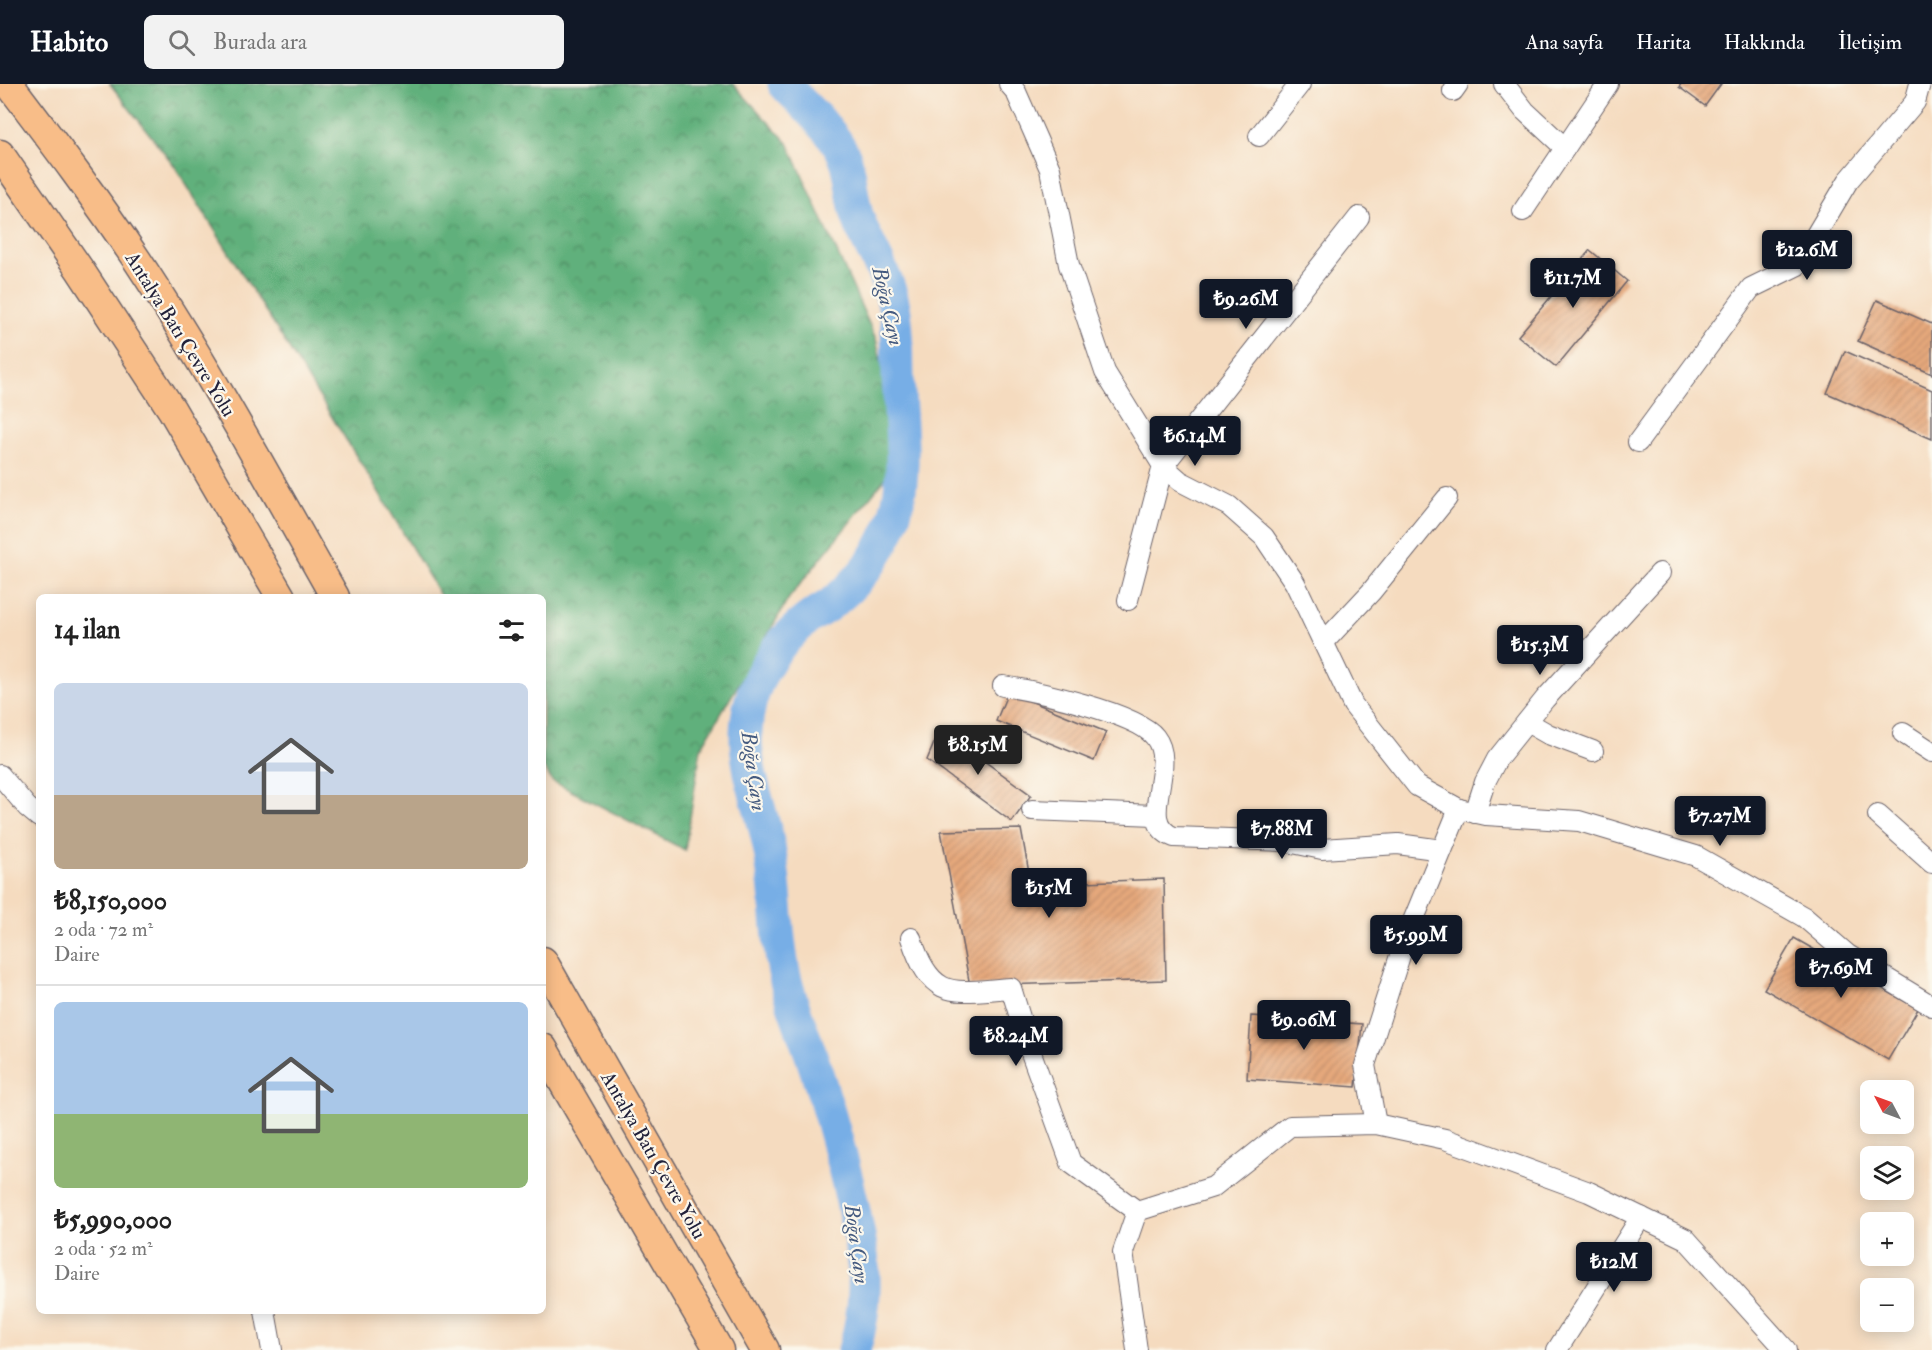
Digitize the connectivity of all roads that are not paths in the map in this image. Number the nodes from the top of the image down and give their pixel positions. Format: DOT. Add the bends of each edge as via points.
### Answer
graph roads {
  1 [pos="9,84"];
  2 [pos="1010,84"];
  3 [pos="1300,84"];
  4 [pos="1504,84"];
  5 [pos="1608,84"];
  6 [pos="1920,84"];
  7 [pos="1259,136"];
  8 [pos="1565,148"];
  9 [pos="0,154"];
  10 [pos="1523,211"];
  11 [pos="1359,218"];
  12 [pos="1638,442"];
  13 [pos="1163,466"];
  14 [pos="1447,498"];
  15 [pos="1660,573"];
  16 [pos="279,594"];
  17 [pos="333,594"];
  18 [pos="1128,600"];
  19 [pos="1324,642"];
  20 [pos="1003,686"];
  21 [pos="1527,722"];
  22 [pos="1903,733"];
  23 [pos="1593,751"];
  24 [pos="1932,752"];
  25 [pos="0,775"];
  26 [pos="1032,810"];
  27 [pos="1467,811"];
  28 [pos="1878,814"];
  29 [pos="36,815"];
  30 [pos="1155,815"];
  31 [pos="1442,850"];
  32 [pos="1932,863"];
  33 [pos="911,938"];
  34 [pos="546,966"];
  35 [pos="1932,1006"];
  36 [pos="546,1053"];
  37 [pos="1376,1124"];
  38 [pos="1137,1211"];
  39 [pos="1641,1217"];
  40 [pos="266,1314"];
  41 [pos="272,1350"];
  42 [pos="719,1350"];
  43 [pos="765,1350"];
  44 [pos="1137,1350"];
  45 [pos="1557,1350"];
  46 [pos="1786,1350"];
  1 -- 17 [label="highway, Antalya Batı Çevre Yolu" via="137,261 213,383"];
  2 -- 13 [label="street" via="1050,169 1069,265 1105,372"];
  3 -- 7 [label="street"];
  4 -- 8 [label="street" via="1525,111"];
  5 -- 8 [label="street"];
  6 -- 12 [label="street" via="1916,102 1848,181 1798,265 1751,288"];
  8 -- 10 [label="street"];
  9 -- 16 [label="highway" via="172,410"];
  11 -- 13 [label="street"];
  13 -- 18 [label="street"];
  13 -- 19 [label="street" via="1180,481 1229,506 1264,537 1295,583"];
  14 -- 19 [label="street" via="1371,592"];
  15 -- 21 [label="street"];
  19 -- 27 [label="street" via="1353,705 1417,786"];
  20 -- 30 [label="street" via="1043,693 1121,717 1151,732 1164,762"];
  21 -- 23 [label="street"];
  21 -- 27 [label="street" via="1493,767"];
  22 -- 24 [label="street"];
  25 -- 29 [label="street"];
  26 -- 30 [label="street"];
  27 -- 31 [label="street"];
  27 -- 35 [label="street" via="1579,821 1696,856 1804,917 1848,955"];
  28 -- 32 [label="street"];
  30 -- 31 [label="street" via="1162,829 1174,837 1283,841 1322,849 1398,844"];
  31 -- 37 [label="street" via="1404,943 1365,1065"];
  33 -- 38 [label="street" via="919,963 940,985 966,991 1011,988 1071,1163"];
  34 -- 43 [label="highway, Antalya Batı Çevre Yolu"];
  36 -- 42 [label="highway"];
  37 -- 38 [label="street" via="1290,1126 1213,1187"];
  37 -- 39 [label="street" via="1446,1139 1589,1192"];
  38 -- 44 [label="street" via="1123,1252"];
  39 -- 45 [label="street"];
  39 -- 46 [label="street" via="1686,1239"];
  40 -- 41 [label="street"];
}
